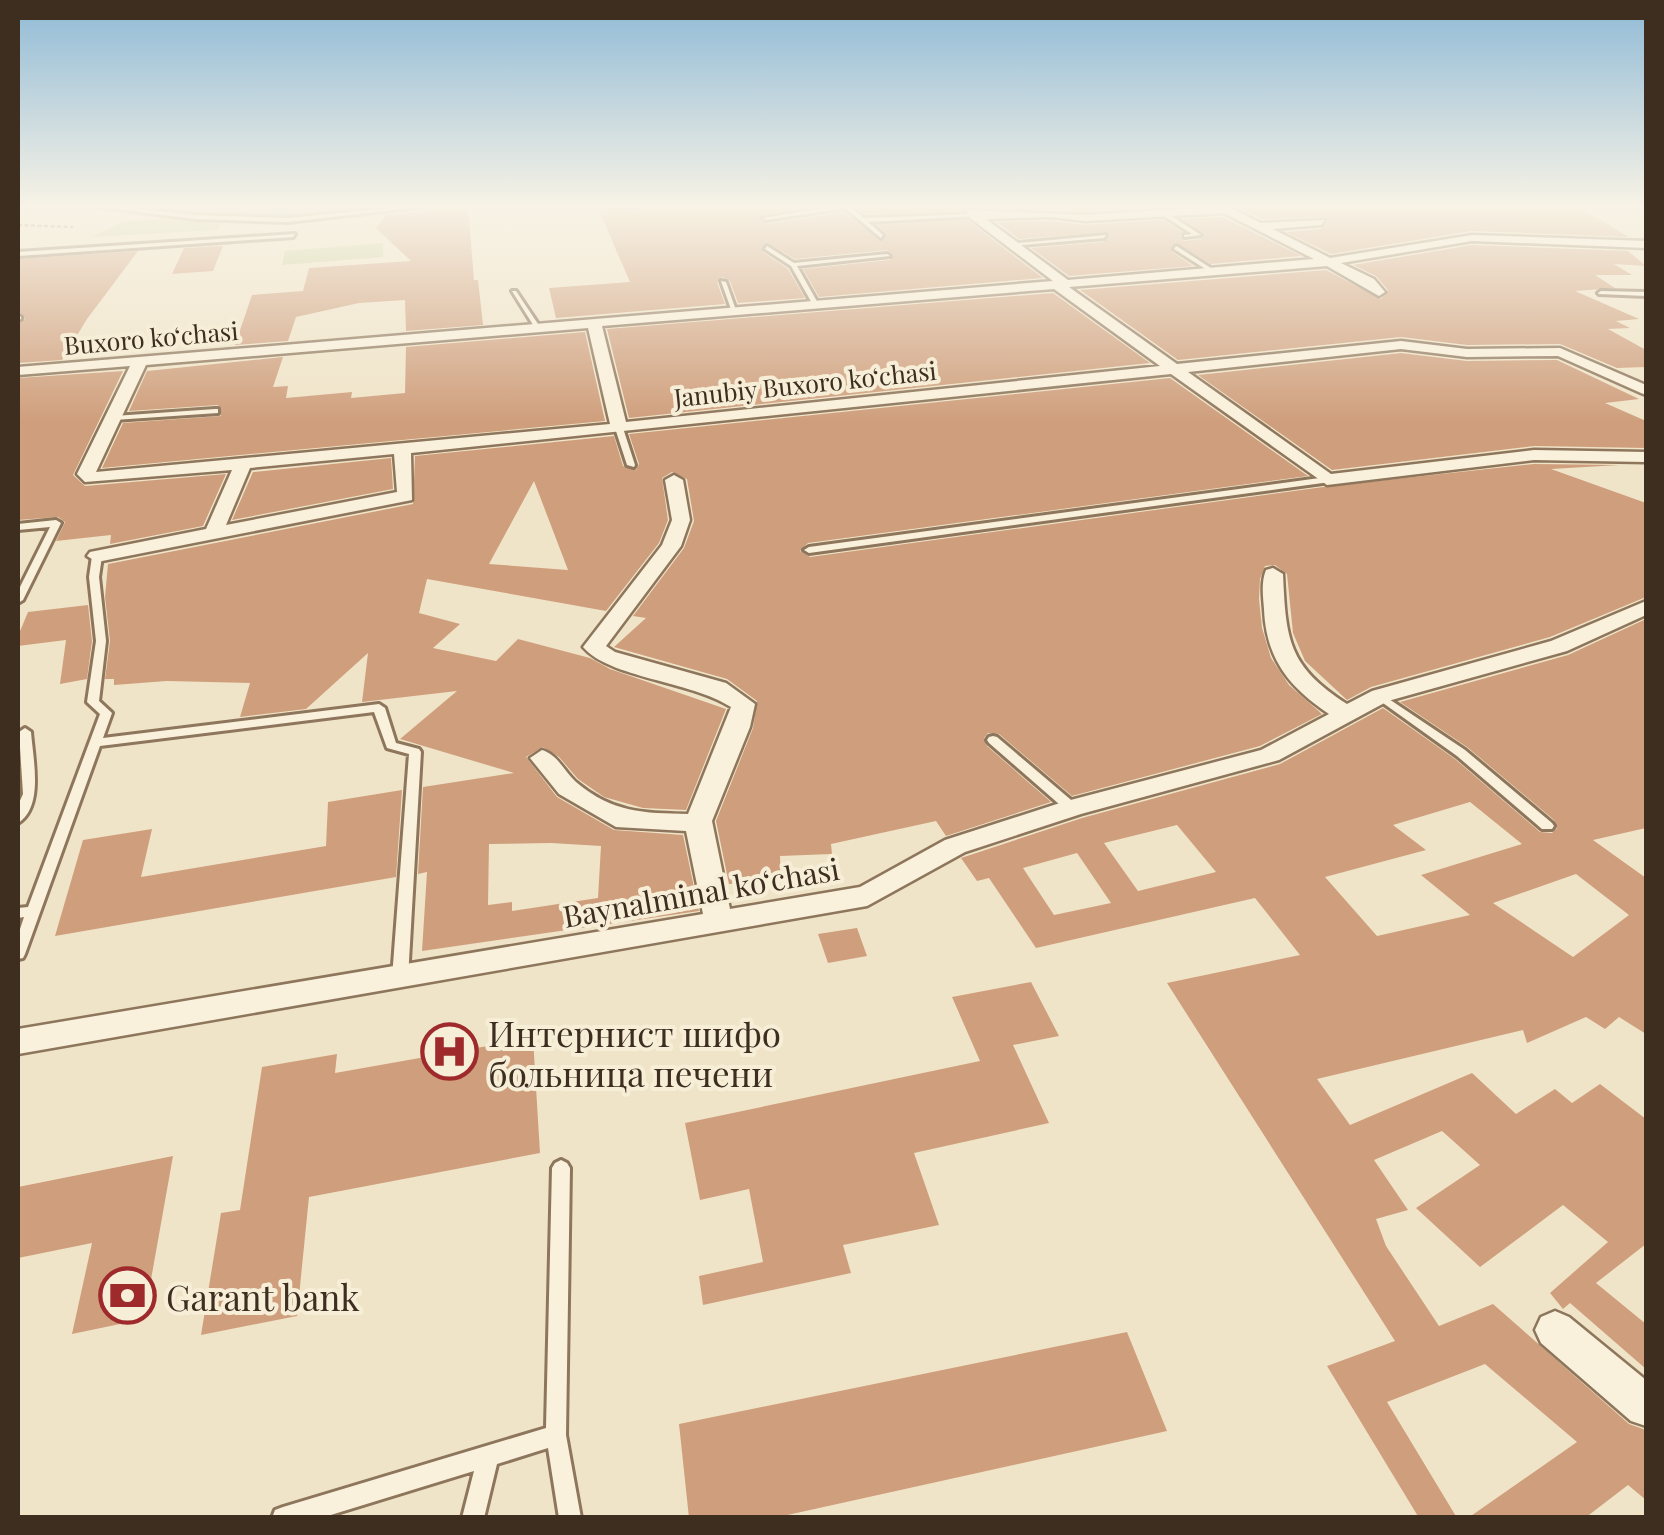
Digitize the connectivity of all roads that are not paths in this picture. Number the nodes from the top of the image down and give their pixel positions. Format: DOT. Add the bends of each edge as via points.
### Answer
graph roads {
  1 [pos="800,278"];
  2 [pos="1053,278"];
  3 [pos="1142,278"];
  4 [pos="1360,278"];
  5 [pos="724,282"];
  6 [pos="1061,284"];
  7 [pos="514,292"];
  8 [pos="1379,292"];
  9 [pos="1601,293"];
  10 [pos="1646,294"];
  11 [pos="816,305"];
  12 [pos="736,312"];
  13 [pos="594,322"];
  14 [pos="537,328"];
  15 [pos="140,361"];
  16 [pos="1174,370"];
  17 [pos="18,371"];
  18 [pos="1646,390"];
  19 [pos="215,411"];
  20 [pos="114,418"];
  21 [pos="619,428"];
  22 [pos="402,450"];
  23 [pos="1646,457"];
  24 [pos="243,465"];
  25 [pos="631,465"];
  26 [pos="674,480"];
  27 [pos="1327,480"];
  28 [pos="18,526"];
  29 [pos="214,532"];
  30 [pos="809,550"];
  31 [pos="97,556"];
  32 [pos="1272,574"];
  33 [pos="18,600"];
  34 [pos="1646,607"];
  35 [pos="1380,696"];
  36 [pos="1344,713"];
  37 [pos="25,732"];
  38 [pos="992,740"];
  39 [pos="95,742"];
  40 [pos="542,758"];
  41 [pos="1072,808"];
  42 [pos="18,819"];
  43 [pos="698,823"];
  44 [pos="1547,826"];
  45 [pos="25,912"];
  46 [pos="719,922"];
  47 [pos="18,954"];
  48 [pos="400,978"];
  49 [pos="18,1042"];
  50 [pos="562,1168"];
  51 [pos="1555,1330"];
  52 [pos="1646,1406"];
  53 [pos="556,1434"];
  54 [pos="488,1455"];
  55 [pos="284,1518"];
  56 [pos="473,1518"];
  57 [pos="570,1518"];
  1 -- 11 [label="lane"];
  2 -- 6 [label="street"];
  3 -- 6 [label="street, Buxoro koʻchasi"];
  4 -- 8 [label="street"];
  5 -- 12 [label="lane"];
  6 -- 11 [label="street, Buxoro koʻchasi"];
  6 -- 16 [label="street"];
  7 -- 14 [label="lane"];
  9 -- 10 [label="lane"];
  11 -- 12 [label="street, Buxoro koʻchasi"];
  12 -- 13 [label="street, Buxoro koʻchasi"];
  13 -- 14 [label="street, Buxoro koʻchasi"];
  13 -- 21 [label="street"];
  14 -- 15 [label="street, Buxoro koʻchasi"];
  15 -- 17 [label="street, Buxoro koʻchasi"];
  15 -- 20 [label="street, Janubiy Buxoro koʻchasi"];
  16 -- 18 [label="street, Janubiy Buxoro koʻchasi" via="1401,345 1467,354 1560,352"];
  16 -- 21 [label="street, Janubiy Buxoro koʻchasi"];
  16 -- 27 [label="street"];
  19 -- 20 [label="lane"];
  20 -- 24 [label="street, Janubiy Buxoro koʻchasi" via="86,474 91,478"];
  21 -- 22 [label="street, Janubiy Buxoro koʻchasi"];
  21 -- 25 [label="lane"];
  22 -- 24 [label="street, Janubiy Buxoro koʻchasi"];
  22 -- 29 [label="street" via="406,496"];
  23 -- 27 [label="street" via="1534,455"];
  24 -- 29 [label="street"];
  26 -- 43 [label="street" via="681,520 671,546 594,647 607,657 718,688 743,704"];
  27 -- 30 [label="lane"];
  28 -- 33 [label="lane" via="56,523"];
  29 -- 31 [label="street"];
  31 -- 39 [label="lane" via="102,641 93,702 106,713"];
  32 -- 36 [label="street" via="1275,641 1286,666 1310,692"];
  34 -- 35 [label="street, Baynalminal koʻchasi" via="1558,646"];
  35 -- 36 [label="street, Baynalminal koʻchasi"];
  35 -- 44 [label="lane"];
  36 -- 41 [label="street, Baynalminal koʻchasi" via="1270,755"];
  37 -- 42 [label="lane" via="29,794"];
  38 -- 41 [label="lane"];
  39 -- 45 [label="lane"];
  39 -- 48 [label="lane" via="380,708 391,746 414,752"];
  40 -- 43 [label="street" via="568,788 624,820"];
  41 -- 46 [label="street, Baynalminal koʻchasi" via="955,846 867,896"];
  43 -- 46 [label="street"];
  45 -- 47 [label="lane"];
  46 -- 48 [label="street, Baynalminal koʻchasi"];
  48 -- 49 [label="street, Baynalminal koʻchasi"];
  50 -- 53 [label="lane"];
  51 -- 52 [label="street"];
  53 -- 54 [label="lane"];
  53 -- 57 [label="lane"];
  54 -- 55 [label="lane"];
  54 -- 56 [label="lane"];
}
